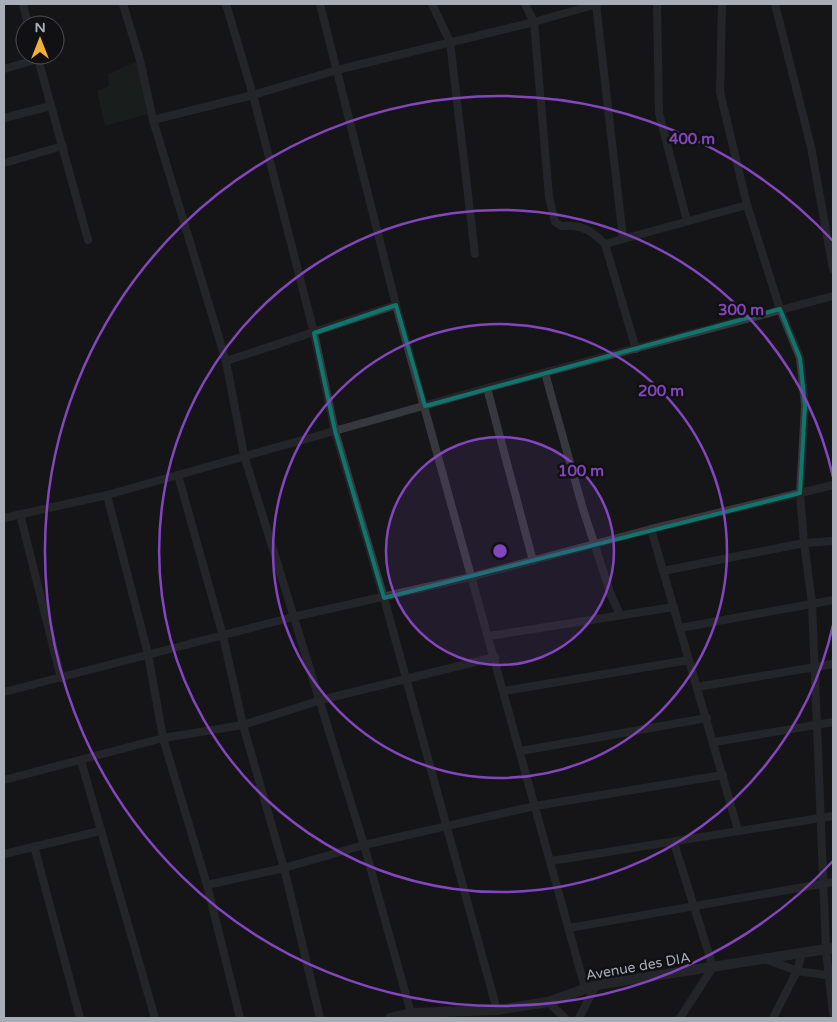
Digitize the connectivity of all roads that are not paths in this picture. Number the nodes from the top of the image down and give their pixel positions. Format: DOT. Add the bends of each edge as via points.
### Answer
graph roads {
  1 [pos="123,4"];
  2 [pos="226,4"];
  3 [pos="320,4"];
  4 [pos="432,4"];
  5 [pos="525,4"];
  6 [pos="596,4"];
  7 [pos="657,4"];
  8 [pos="722,4"];
  9 [pos="775,4"];
  10 [pos="534,22"];
  11 [pos="450,42"];
  12 [pos="39,65"];
  13 [pos="338,70"];
  14 [pos="253,95"];
  15 [pos="51,106"];
  16 [pos="4,118"];
  17 [pos="153,120"];
  18 [pos="62,146"];
  19 [pos="4,163"];
  20 [pos="747,205"];
  21 [pos="687,221"];
  22 [pos="623,238"];
  23 [pos="88,240"];
  24 [pos="606,244"];
  25 [pos="475,254"];
  26 [pos="833,269"];
  27 [pos="833,296"];
  28 [pos="396,304"];
  29 [pos="780,309"];
  30 [pos="314,333"];
  31 [pos="636,349"];
  32 [pos="226,361"];
  33 [pos="545,373"];
  34 [pos="487,388"];
  35 [pos="425,406"];
  36 [pos="335,432"];
  37 [pos="244,455"];
  38 [pos="178,475"];
  39 [pos="833,485"];
  40 [pos="800,493"];
  41 [pos="107,495"];
  42 [pos="20,514"];
  43 [pos="4,518"];
  44 [pos="650,529"];
  45 [pos="833,540"];
  46 [pos="804,543"];
  47 [pos="594,545"];
  48 [pos="533,560"];
  49 [pos="663,571"];
  50 [pos="472,576"];
  51 [pos="384,598"];
  52 [pos="833,600"];
  53 [pos="812,603"];
  54 [pos="674,608"];
  55 [pos="620,615"];
  56 [pos="293,617"];
  57 [pos="680,628"];
  58 [pos="223,636"];
  59 [pos="489,636"];
  60 [pos="148,654"];
  61 [pos="495,657"];
  62 [pos="689,660"];
  63 [pos="833,664"];
  64 [pos="815,666"];
  65 [pos="61,678"];
  66 [pos="406,680"];
  67 [pos="698,688"];
  68 [pos="504,691"];
  69 [pos="4,692"];
  70 [pos="321,700"];
  71 [pos="707,718"];
  72 [pos="833,722"];
  73 [pos="817,724"];
  74 [pos="243,725"];
  75 [pos="163,738"];
  76 [pos="714,742"];
  77 [pos="521,752"];
  78 [pos="81,761"];
  79 [pos="723,775"];
  80 [pos="4,780"];
  81 [pos="535,806"];
  82 [pos="833,816"];
  83 [pos="820,818"];
  84 [pos="446,827"];
  85 [pos="738,830"];
  86 [pos="100,831"];
  87 [pos="674,843"];
  88 [pos="364,845"];
  89 [pos="34,846"];
  90 [pos="4,854"];
  91 [pos="551,861"];
  92 [pos="284,868"];
  93 [pos="833,882"];
  94 [pos="823,883"];
  95 [pos="206,886"];
  96 [pos="694,905"];
  97 [pos="569,928"];
  98 [pos="829,949"];
  99 [pos="802,953"];
  100 [pos="765,959"];
  101 [pos="713,967"];
  102 [pos="797,971"];
  103 [pos="831,976"];
  104 [pos="596,985"];
  105 [pos="586,988"];
  106 [pos="548,1002"];
  107 [pos="496,1010"];
  108 [pos="833,1013"];
  109 [pos="414,1016"];
  110 [pos="80,1018"];
  111 [pos="155,1018"];
  112 [pos="240,1018"];
  113 [pos="320,1018"];
  114 [pos="390,1018"];
  115 [pos="565,1018"];
  116 [pos="579,1018"];
  117 [pos="680,1018"];
  118 [pos="773,1018"];
  1 -- 17 [label="street"];
  2 -- 14 [label="street"];
  3 -- 13 [label="street"];
  4 -- 11 [label="street"];
  5 -- 10 [label="street"];
  6 -- 10 [label="street"];
  6 -- 22 [label="street"];
  7 -- 21 [label="street" via="659,113"];
  8 -- 20 [label="street" via="720,92"];
  9 -- 26 [label="street" via="811,147"];
  10 -- 11 [label="street"];
  10 -- 24 [label="street" via="549,197 555,222 561,226 576,225 589,229"];
  11 -- 13 [label="street"];
  11 -- 25 [label="street"];
  12 -- 15 [label="street"];
  13 -- 14 [label="street"];
  13 -- 28 [label="street"];
  14 -- 17 [label="street"];
  14 -- 30 [label="street"];
  15 -- 16 [label="street"];
  15 -- 18 [label="street"];
  17 -- 32 [label="street"];
  18 -- 19 [label="street"];
  18 -- 23 [label="street"];
  20 -- 21 [label="street"];
  20 -- 29 [label="street"];
  21 -- 22 [label="street"];
  22 -- 24 [label="street"];
  24 -- 31 [label="street"];
  27 -- 29 [label="street"];
  28 -- 30 [label="street"];
  28 -- 35 [label="street"];
  29 -- 31 [label="street"];
  29 -- 40 [label="street" via="800,358 805,406"];
  30 -- 32 [label="street"];
  30 -- 36 [label="street"];
  31 -- 33 [label="street"];
  32 -- 37 [label="street"];
  33 -- 34 [label="street"];
  33 -- 47 [label="street"];
  34 -- 35 [label="street"];
  34 -- 48 [label="street"];
  35 -- 36 [label="street"];
  35 -- 50 [label="street"];
  36 -- 37 [label="street"];
  36 -- 51 [label="street"];
  37 -- 38 [label="street"];
  37 -- 56 [label="street"];
  38 -- 41 [label="street"];
  38 -- 58 [label="street"];
  39 -- 40 [label="street"];
  40 -- 44 [label="street"];
  40 -- 46 [label="street"];
  41 -- 42 [label="street"];
  41 -- 60 [label="street"];
  42 -- 43 [label="street"];
  42 -- 65 [label="street"];
  44 -- 47 [label="street"];
  44 -- 49 [label="street"];
  45 -- 46 [label="street"];
  46 -- 49 [label="street"];
  46 -- 53 [label="street"];
  47 -- 48 [label="street"];
  47 -- 55 [label="street"];
  48 -- 50 [label="street"];
  49 -- 54 [label="street"];
  50 -- 51 [label="street"];
  50 -- 59 [label="street"];
  51 -- 56 [label="street"];
  51 -- 66 [label="street"];
  52 -- 53 [label="street"];
  53 -- 57 [label="street"];
  53 -- 64 [label="street"];
  54 -- 55 [label="street"];
  54 -- 57 [label="street"];
  55 -- 59 [label="street"];
  56 -- 58 [label="street"];
  56 -- 70 [label="street"];
  57 -- 62 [label="street"];
  58 -- 60 [label="street"];
  58 -- 74 [label="street"];
  59 -- 61 [label="street"];
  60 -- 65 [label="street"];
  60 -- 75 [label="street"];
  61 -- 66 [label="street"];
  61 -- 68 [label="street"];
  62 -- 67 [label="street"];
  62 -- 68 [label="street"];
  63 -- 64 [label="street"];
  64 -- 67 [label="street"];
  64 -- 73 [label="street"];
  65 -- 69 [label="street"];
  66 -- 70 [label="street"];
  66 -- 84 [label="street"];
  67 -- 71 [label="street"];
  68 -- 77 [label="street"];
  70 -- 74 [label="street"];
  70 -- 88 [label="street"];
  71 -- 76 [label="street"];
  71 -- 77 [label="street"];
  72 -- 73 [label="street"];
  73 -- 76 [label="street"];
  73 -- 83 [label="street"];
  74 -- 75 [label="street"];
  74 -- 92 [label="street"];
  75 -- 78 [label="street"];
  75 -- 95 [label="street"];
  76 -- 79 [label="street"];
  77 -- 81 [label="street"];
  78 -- 80 [label="street"];
  78 -- 86 [label="street"];
  79 -- 81 [label="street"];
  79 -- 85 [label="street"];
  81 -- 84 [label="street"];
  81 -- 91 [label="street"];
  82 -- 83 [label="street"];
  83 -- 85 [label="street"];
  83 -- 94 [label="street"];
  84 -- 88 [label="street"];
  84 -- 107 [label="street"];
  85 -- 87 [label="street"];
  86 -- 89 [label="street"];
  86 -- 111 [label="street"];
  87 -- 91 [label="street"];
  87 -- 96 [label="street"];
  88 -- 92 [label="street"];
  88 -- 109 [label="street"];
  89 -- 90 [label="street"];
  89 -- 110 [label="street"];
  91 -- 97 [label="street"];
  92 -- 95 [label="street"];
  92 -- 113 [label="street"];
  93 -- 94 [label="street"];
  94 -- 96 [label="street"];
  94 -- 98 [label="street"];
  95 -- 112 [label="street"];
  96 -- 97 [label="street"];
  96 -- 101 [label="street"];
  97 -- 105 [label="street"];
  98 -- 99 [label="street, Avenue des DIA"];
  98 -- 103 [label="street"];
  99 -- 100 [label="street, Avenue des DIA"];
  99 -- 102 [label="street"];
  100 -- 101 [label="street, Avenue des DIA"];
  100 -- 102 [label="street"];
  101 -- 104 [label="street, Avenue des DIA"];
  101 -- 117 [label="street"];
  102 -- 103 [label="street"];
  102 -- 118 [label="street"];
  103 -- 108 [label="street"];
  104 -- 105 [label="street, Avenue des DIA"];
  104 -- 116 [label="street"];
  105 -- 106 [label="street, Avenue des DIA"];
  106 -- 107 [label="street, Avenue des DIA"];
  106 -- 115 [label="street"];
  107 -- 109 [label="street, Avenue des DIA"];
  109 -- 114 [label="street, Avenue des DIA"];
}
